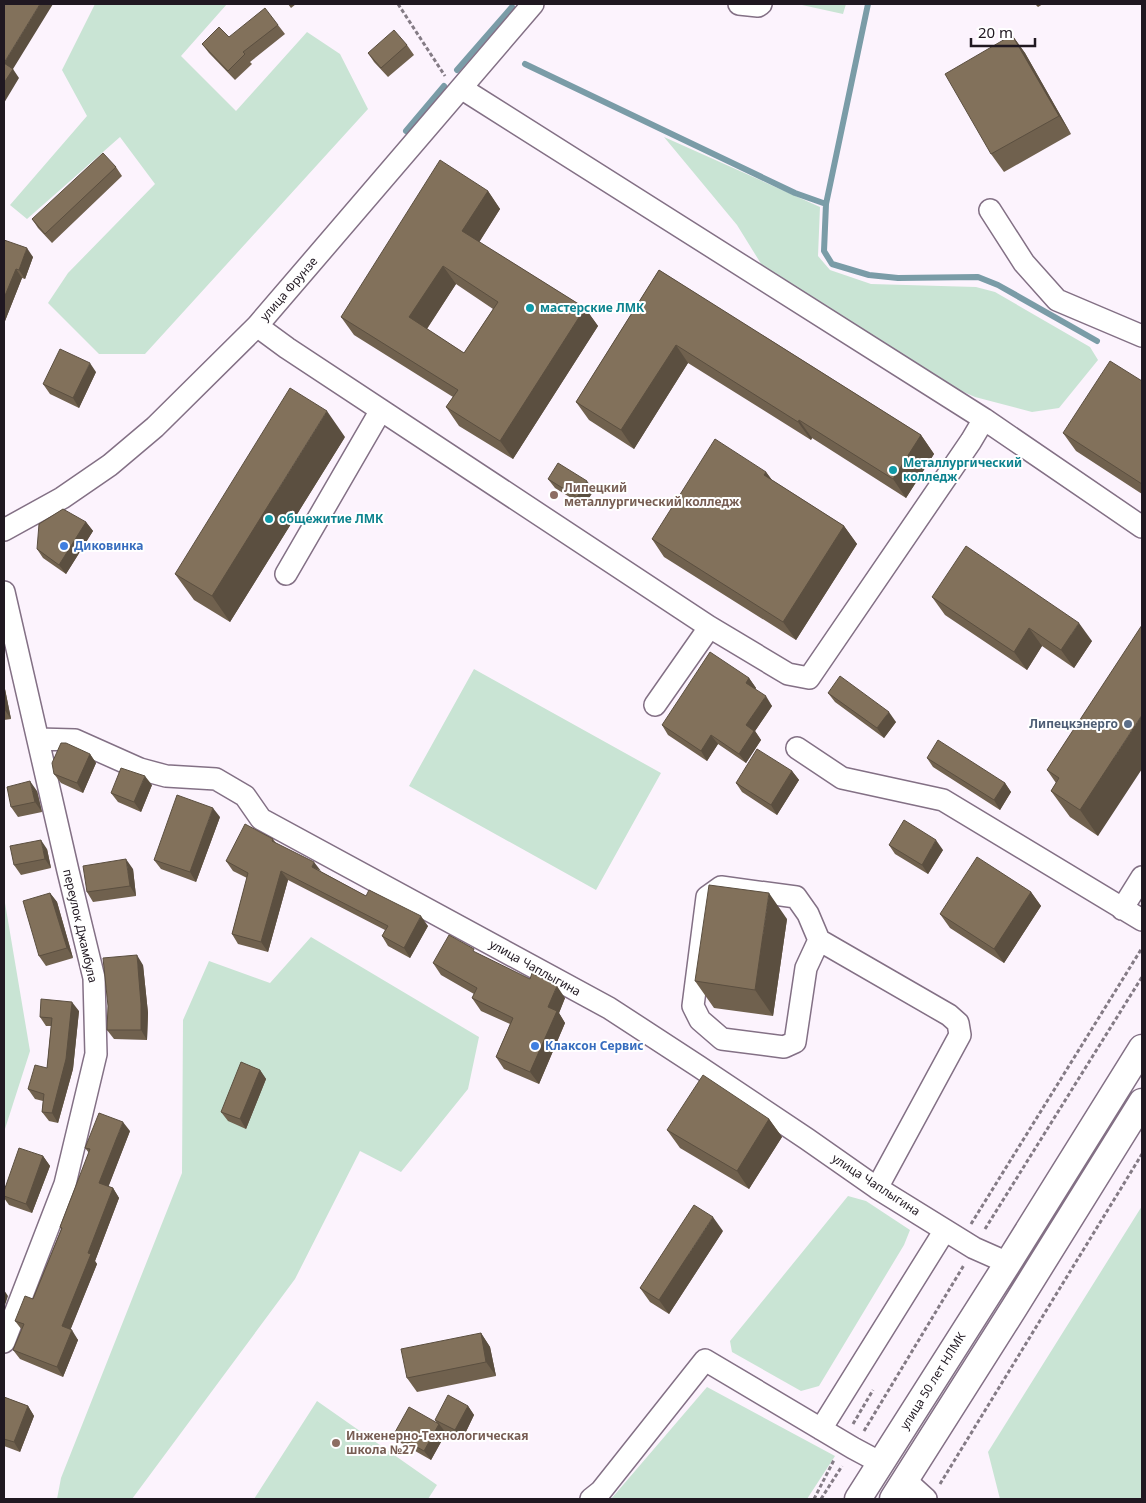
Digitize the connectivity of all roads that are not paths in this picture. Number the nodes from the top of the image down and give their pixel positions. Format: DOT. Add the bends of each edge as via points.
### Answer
graph roads {
  1 [pos="533,4"];
  2 [pos="740,4"];
  3 [pos="761,4"];
  4 [pos="453,82"];
  5 [pos="990,210"];
  6 [pos="257,326"];
  7 [pos="1142,336"];
  8 [pos="381,410"];
  9 [pos="984,419"];
  10 [pos="1142,527"];
  11 [pos="4,530"];
  12 [pos="286,574"];
  13 [pos="4,592"];
  14 [pos="708,626"];
  15 [pos="655,705"];
  16 [pos="38,739"];
  17 [pos="797,748"];
  18 [pos="1142,877"];
  19 [pos="1122,909"];
  20 [pos="1142,920"];
  21 [pos="819,940"];
  22 [pos="1142,1048"];
  23 [pos="1142,1102"];
  24 [pos="877,1188"];
  25 [pos="946,1230"];
  26 [pos="1008,1263"];
  27 [pos="1014,1308"];
  28 [pos="4,1342"];
  29 [pos="821,1429"];
  30 [pos="881,1463"];
  31 [pos="899,1489"];
  32 [pos="931,1495"];
  33 [pos="591,1499"];
  34 [pos="858,1499"];
  1 -- 4 [label="street, улица Фрунзе"];
  2 -- 3 [label="street"];
  4 -- 6 [label="street, улица Фрунзе"];
  4 -- 9 [label="street"];
  5 -- 7 [label="street" via="1024,263 1057,300"];
  6 -- 8 [label="street"];
  6 -- 11 [label="street, улица Фрунзе" via="155,427 110,465 62,498"];
  8 -- 12 [label="street"];
  8 -- 14 [label="street"];
  9 -- 10 [label="street"];
  9 -- 14 [label="street" via="809,678 788,674"];
  13 -- 16 [label="street, переулок Джамбула"];
  14 -- 15 [label="street"];
  16 -- 24 [label="street, улица Чаплыгина" via="75,740 140,769 166,776 216,779 245,796 262,819 609,1008"];
  16 -- 28 [label="street, переулок Джамбула" via="94,978 96,1054 65,1184"];
  17 -- 19 [label="street" via="842,778 943,800"];
  18 -- 19 [label="street"];
  19 -- 20 [label="street"];
  21 -- 21 [label="street" via="808,914 796,897 721,888 707,897 693,1006 700,1020 722,1039 784,1047 794,1042 806,968"];
  21 -- 24 [label="street" via="958,1022 960,1035"];
  22 -- 26 [label="main road, улица 50 лет НЛМК"];
  23 -- 27 [label="main road"];
  24 -- 25 [label="street, улица Чаплыгина"];
  25 -- 26 [label="street, улица Чаплыгина" via="974,1248"];
  25 -- 29 [label="street"];
  26 -- 27 [label="main road" via="1019,1270 1022,1282"];
  26 -- 30 [label="main road, улица 50 лет НЛМК"];
  27 -- 31 [label="main road"];
  29 -- 30 [label="street"];
  29 -- 33 [label="street" via="705,1360 601,1491"];
  30 -- 34 [label="main road, улица 50 лет НЛМК"];
  31 -- 32 [label="street"];
}
